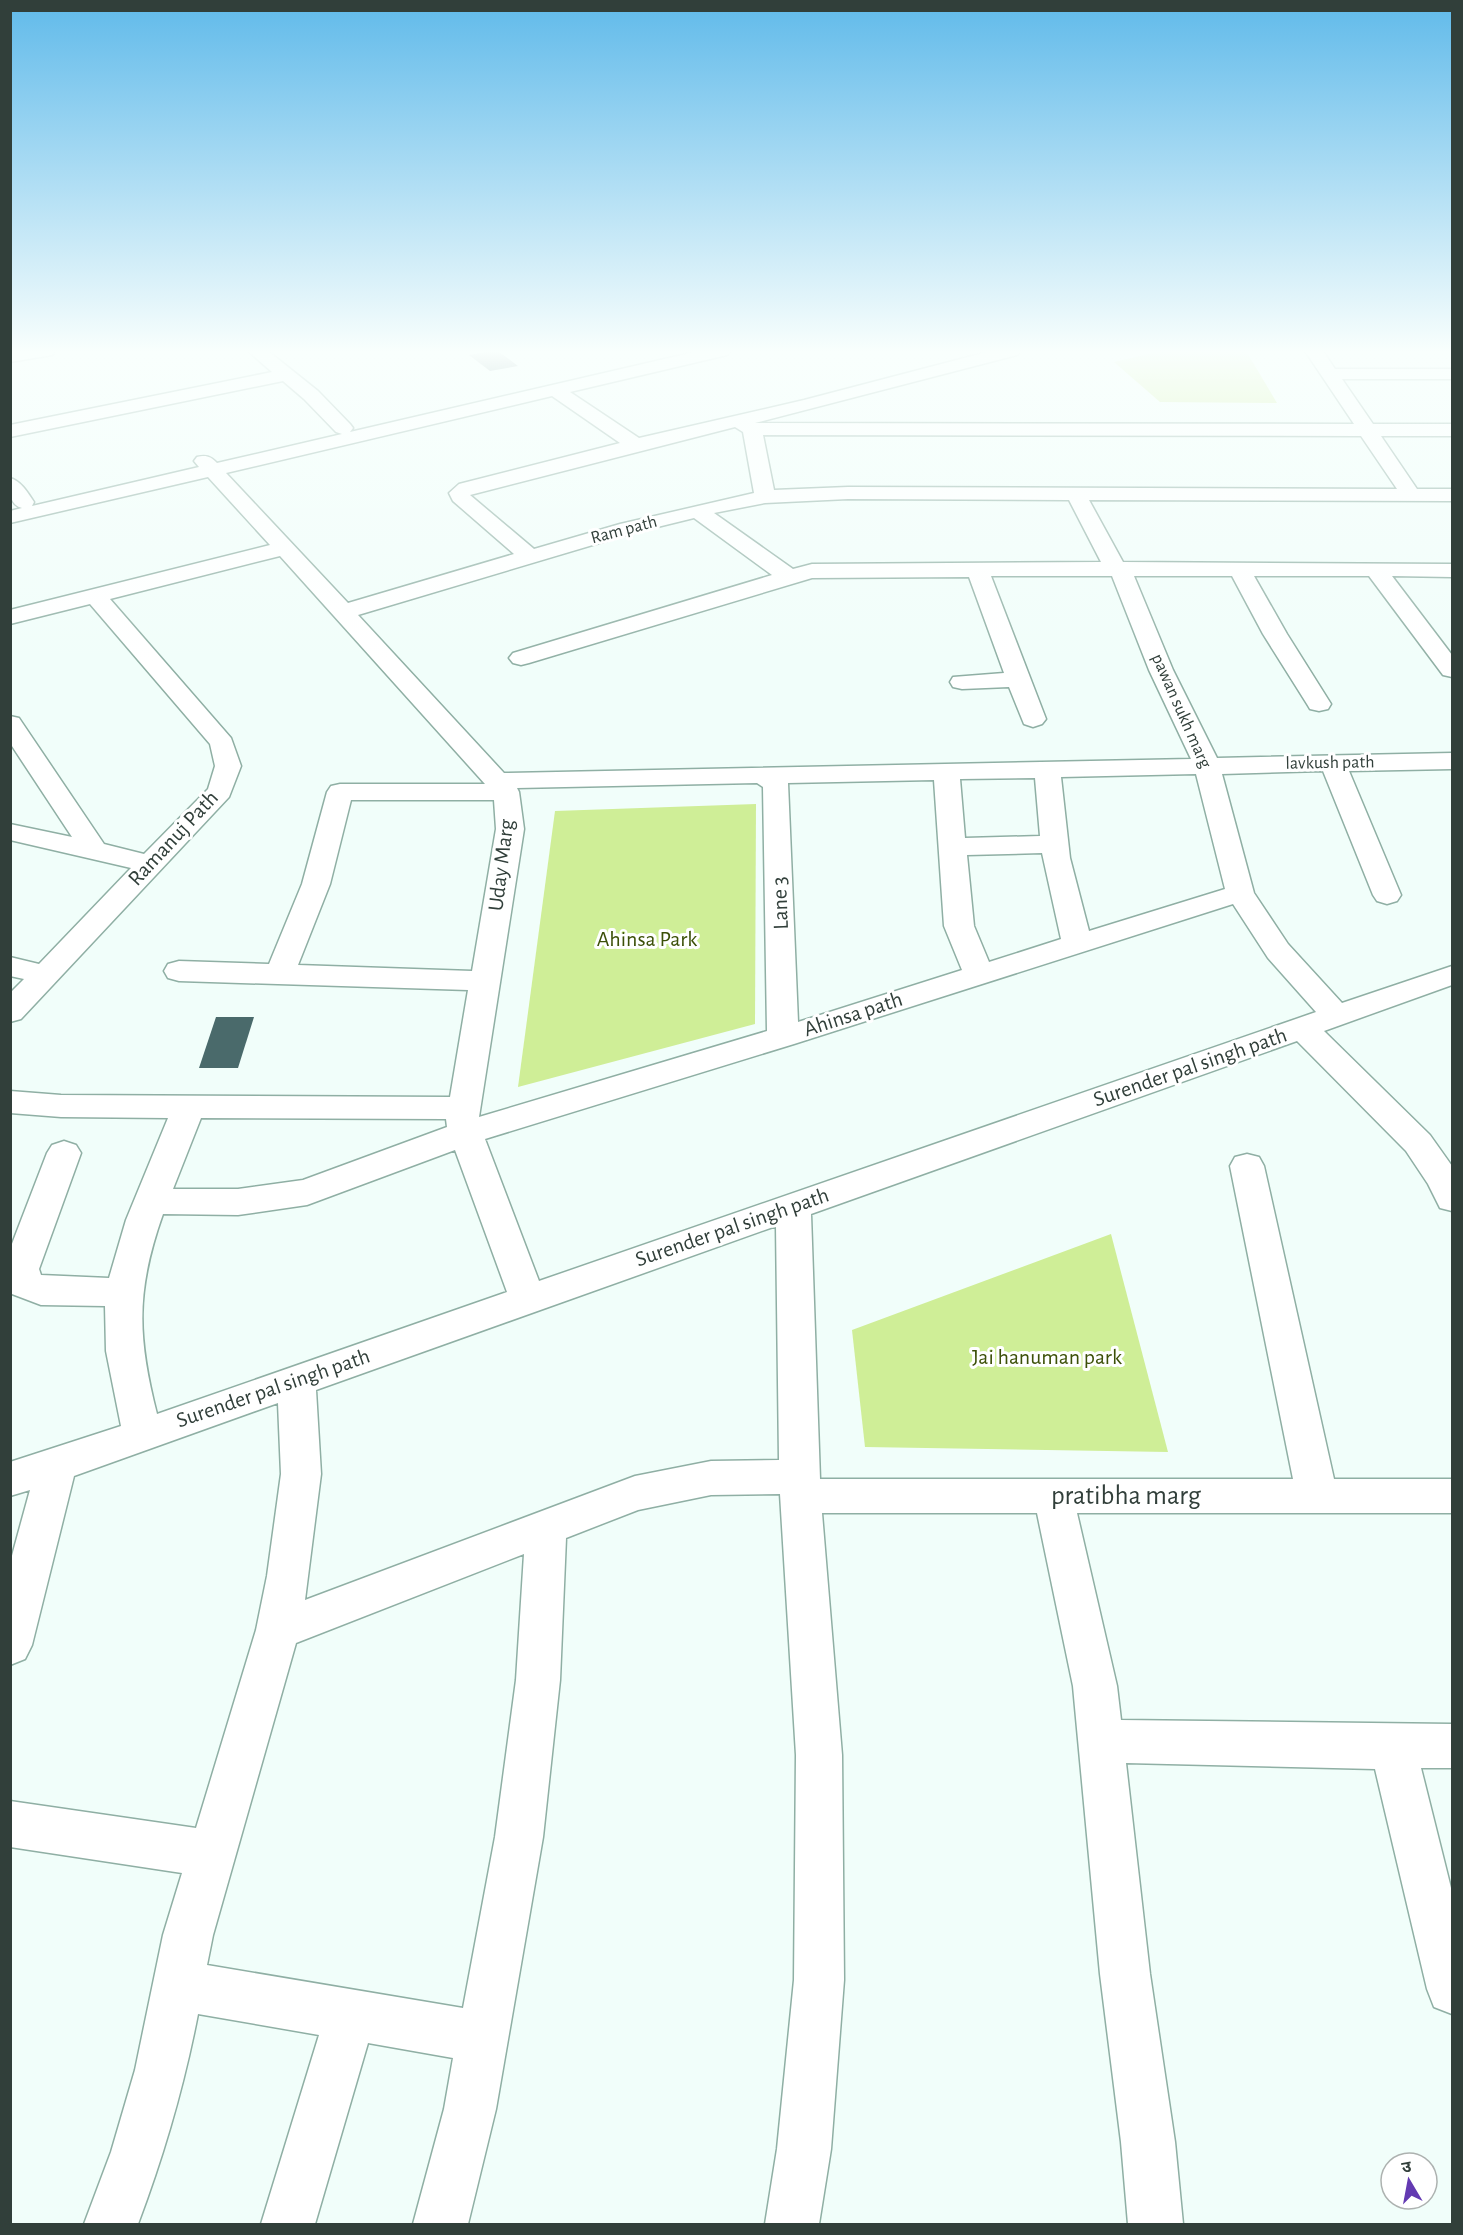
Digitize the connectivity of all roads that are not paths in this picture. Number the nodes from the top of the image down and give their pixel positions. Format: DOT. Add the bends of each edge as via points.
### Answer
graph roads {
  1 [pos="244,455"];
  2 [pos="254,455"];
  3 [pos="595,455"];
  4 [pos="759,455"];
  5 [pos="1384,455"];
  6 [pos="209,465"];
  7 [pos="10,484"];
  8 [pos="1076,494"];
  9 [pos="1411,495"];
  10 [pos="1452,495"];
  11 [pos="765,497"];
  12 [pos="15,508"];
  13 [pos="697,512"];
  14 [pos="285,548"];
  15 [pos="529,556"];
  16 [pos="1239,568"];
  17 [pos="1117,569"];
  18 [pos="978,570"];
  19 [pos="1376,570"];
  20 [pos="1452,570"];
  21 [pos="789,577"];
  22 [pos="95,596"];
  23 [pos="343,612"];
  24 [pos="10,617"];
  25 [pos="521,658"];
  26 [pos="1452,670"];
  27 [pos="1019,679"];
  28 [pos="962,682"];
  29 [pos="1319,704"];
  30 [pos="1033,719"];
  31 [pos="10,723"];
  32 [pos="1452,761"];
  33 [pos="1333,763"];
  34 [pos="1207,765"];
  35 [pos="1047,769"];
  36 [pos="946,771"];
  37 [pos="764,776"];
  38 [pos="502,787"];
  39 [pos="10,832"];
  40 [pos="1055,844"];
  41 [pos="952,848"];
  42 [pos="94,850"];
  43 [pos="149,864"];
  44 [pos="1240,893"];
  45 [pos="1387,896"];
  46 [pos="1077,943"];
  47 [pos="10,966"];
  48 [pos="179,971"];
  49 [pos="280,974"];
  50 [pos="980,974"];
  51 [pos="46,975"];
  52 [pos="1452,975"];
  53 [pos="484,981"];
  54 [pos="10,1012"];
  55 [pos="1336,1015"];
  56 [pos="1302,1027"];
  57 [pos="783,1037"];
  58 [pos="10,1102"];
  59 [pos="189,1106"];
  60 [pos="465,1120"];
  61 [pos="64,1153"];
  62 [pos="1247,1166"];
  63 [pos="1452,1199"];
  64 [pos="152,1201"];
  65 [pos="793,1206"];
  66 [pos="125,1292"];
  67 [pos="528,1299"];
  68 [pos="296,1380"];
  69 [pos="142,1434"];
  70 [pos="57,1465"];
  71 [pos="10,1479"];
  72 [pos="800,1486"];
  73 [pos="1053,1495"];
  74 [pos="1317,1495"];
  75 [pos="1452,1496"];
  76 [pos="546,1526"];
  77 [pos="278,1630"];
  78 [pos="10,1645"];
  79 [pos="1100,1741"];
  80 [pos="1452,1746"];
  81 [pos="1393,1747"];
  82 [pos="10,1824"];
  83 [pos="212,1854"];
  84 [pos="178,1985"];
  85 [pos="1452,1989"];
  86 [pos="351,2015"];
  87 [pos="483,2037"];
  88 [pos="111,2224"];
  89 [pos="288,2224"];
  90 [pos="441,2224"];
  91 [pos="792,2224"];
  92 [pos="1156,2224"];
  1 -- 6 [label="street"];
  2 -- 6 [label="street"];
  3 -- 15 [label="street" via="459,493"];
  4 -- 11 [label="street"];
  5 -- 9 [label="street"];
  6 -- 12 [label="street"];
  6 -- 14 [label="street"];
  7 -- 12 [label="street"];
  8 -- 9 [label="street, Ram path"];
  8 -- 11 [label="street, Ram path" via="848,493"];
  8 -- 17 [label="street, pawan sukh marg"];
  9 -- 10 [label="street, Ram path"];
  11 -- 13 [label="street, Ram path"];
  13 -- 15 [label="street, Ram path"];
  13 -- 21 [label="street"];
  14 -- 22 [label="street"];
  14 -- 23 [label="street"];
  15 -- 23 [label="street, Ram path"];
  16 -- 17 [label="street"];
  16 -- 19 [label="street"];
  16 -- 29 [label="street"];
  17 -- 18 [label="street"];
  17 -- 34 [label="street, pawan sukh marg"];
  18 -- 21 [label="street" via="812,571"];
  18 -- 27 [label="street"];
  19 -- 20 [label="street"];
  19 -- 26 [label="street"];
  21 -- 25 [label="street"];
  22 -- 24 [label="street"];
  22 -- 43 [label="street, Ramanuj Path" via="222,743 228,766 220,791"];
  23 -- 38 [label="street"];
  27 -- 28 [label="street"];
  27 -- 30 [label="street"];
  31 -- 42 [label="street"];
  32 -- 33 [label="street, lavkush path"];
  33 -- 34 [label="street, lavkush path"];
  33 -- 45 [label="street"];
  34 -- 35 [label="street, lavkush path"];
  34 -- 44 [label="street, pawan sukh marg"];
  35 -- 36 [label="street, lavkush path"];
  35 -- 40 [label="street"];
  36 -- 37 [label="street, lavkush path"];
  36 -- 41 [label="street"];
  37 -- 38 [label="street, lavkush path"];
  37 -- 57 [label="street, Lane 3" via="776,784"];
  38 -- 49 [label="street, lavkush path" via="340,792 316,884"];
  38 -- 53 [label="street, Uday Marg" via="510,829"];
  39 -- 42 [label="street"];
  40 -- 41 [label="street"];
  40 -- 46 [label="street"];
  41 -- 50 [label="street" via="959,926"];
  42 -- 43 [label="street"];
  43 -- 51 [label="street, Ramanuj Path"];
  44 -- 46 [label="street, Ahinsa path"];
  44 -- 55 [label="street, pawan sukh marg" via="1278,951"];
  46 -- 50 [label="street, Ahinsa path"];
  47 -- 51 [label="street"];
  48 -- 49 [label="street"];
  49 -- 53 [label="street"];
  50 -- 57 [label="street, Ahinsa path"];
  51 -- 54 [label="street, Ramanuj Path"];
  52 -- 55 [label="street, Surender pal singh path"];
  53 -- 60 [label="street, Uday Marg"];
  55 -- 56 [label="street, Surender pal singh path"];
  56 -- 63 [label="street" via="1418,1143 1444,1180"];
  56 -- 65 [label="street, Surender pal singh path"];
  57 -- 60 [label="street, Ahinsa path"];
  58 -- 59 [label="street" via="61,1107"];
  59 -- 60 [label="street"];
  59 -- 64 [label="street"];
  60 -- 64 [label="street" via="307,1192 238,1202"];
  60 -- 67 [label="street, Uday Marg"];
  61 -- 66 [label="street" via="21,1269 25,1284 40,1291"];
  62 -- 74 [label="street"];
  64 -- 66 [label="street" via="136,1242"];
  65 -- 67 [label="street, Surender pal singh path"];
  65 -- 72 [label="street"];
  66 -- 69 [label="street" via="123,1338"];
  67 -- 68 [label="street, Surender pal singh path"];
  68 -- 69 [label="street, Surender pal singh path"];
  68 -- 77 [label="street" via="302,1474"];
  69 -- 70 [label="street, Surender pal singh path"];
  70 -- 71 [label="street, Surender pal singh path"];
  70 -- 78 [label="street"];
  72 -- 73 [label="street, pratibha marg"];
  72 -- 76 [label="street, pratibha marg" via="711,1478 635,1493"];
  72 -- 91 [label="street" via="819,1755 819,1980 804,2149"];
  73 -- 74 [label="street, pratibha marg"];
  73 -- 79 [label="street" via="1095,1686"];
  74 -- 75 [label="street, pratibha marg"];
  76 -- 77 [label="street, pratibha marg"];
  76 -- 87 [label="street" via="538,1680 519,1836"];
  77 -- 83 [label="street"];
  79 -- 81 [label="street"];
  79 -- 92 [label="street"];
  80 -- 81 [label="street"];
  81 -- 85 [label="street"];
  82 -- 83 [label="street"];
  83 -- 84 [label="street"];
  84 -- 86 [label="street"];
  84 -- 88 [label="street" via="161,2070 138,2152"];
  86 -- 87 [label="street"];
  86 -- 89 [label="street"];
  87 -- 90 [label="street" via="470,2109"];
}
